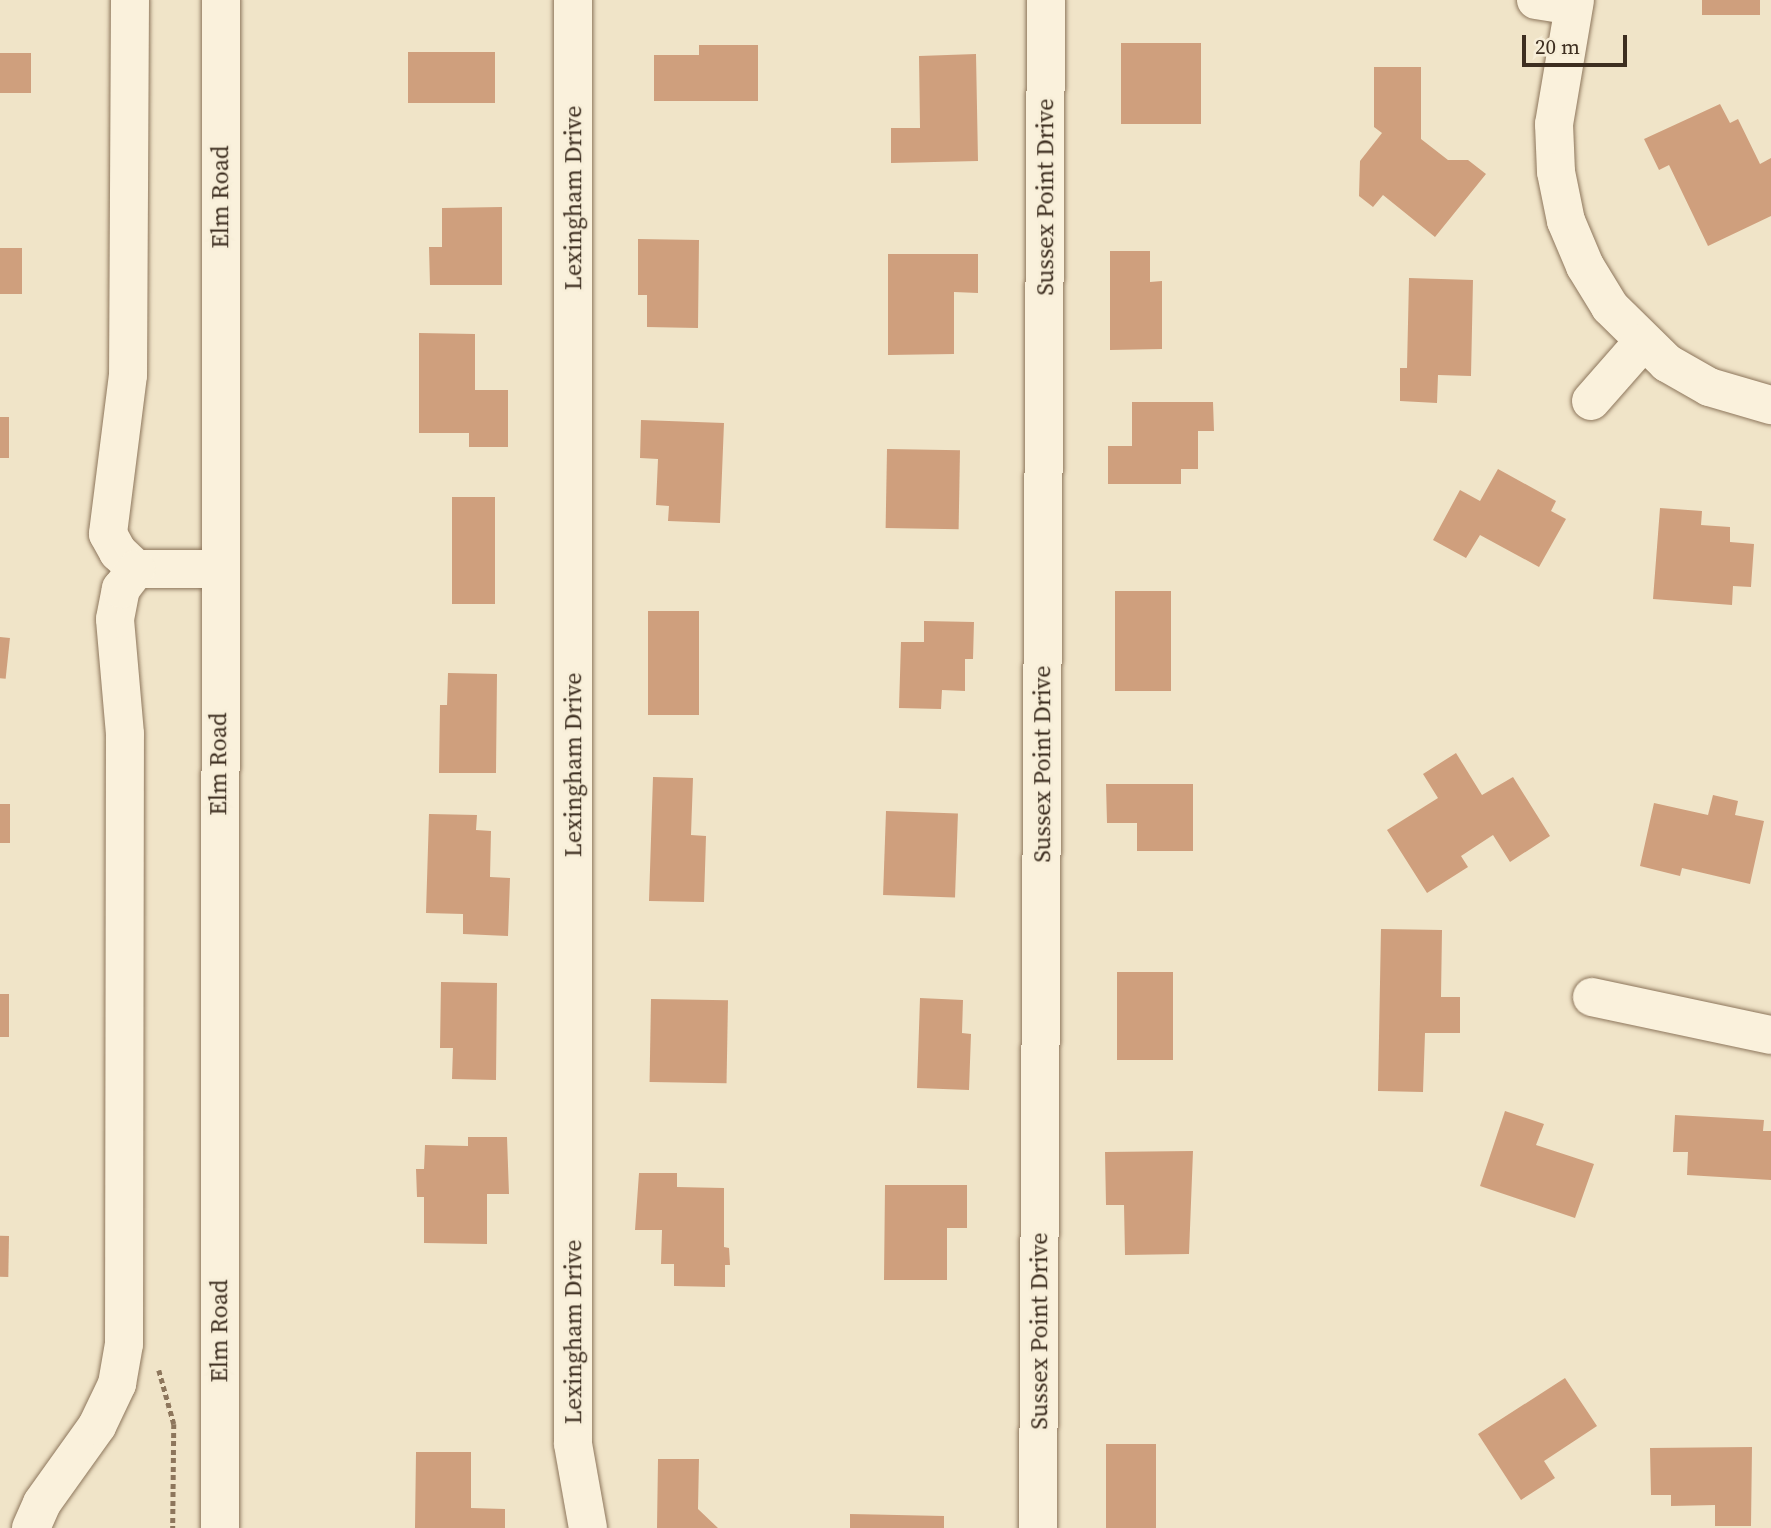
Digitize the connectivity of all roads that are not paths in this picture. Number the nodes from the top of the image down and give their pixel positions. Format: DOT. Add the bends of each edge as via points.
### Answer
graph roads {
  1 [pos="130,0"];
  2 [pos="220,0"];
  3 [pos="573,0"];
  4 [pos="1046,0"];
  5 [pos="1536,0"];
  6 [pos="1575,3"];
  7 [pos="1642,343"];
  8 [pos="1591,401"];
  9 [pos="1771,405"];
  10 [pos="136,569"];
  11 [pos="218,569"];
  12 [pos="1592,996"];
  13 [pos="1771,1035"];
  14 [pos="31,1528"];
  15 [pos="220,1528"];
  16 [pos="588,1528"];
  17 [pos="1038,1528"];
  1 -- 10 [label="street" via="128,375 107,514 108,534"];
  2 -- 11 [label="street, Elm Road"];
  3 -- 16 [label="street, Lexingham Drive" via="573,1444"];
  4 -- 17 [label="street, Sussex Point Drive"];
  5 -- 6 [label="street"];
  6 -- 7 [label="street" via="1554,124 1558,184 1566,221 1585,266 1610,307"];
  7 -- 8 [label="street"];
  7 -- 9 [label="street" via="1709,387"];
  10 -- 11 [label="street"];
  10 -- 14 [label="street" via="121,589 115,619 125,734 124,1330 117,1384 97,1426 42,1503"];
  11 -- 15 [label="street, Elm Road"];
  12 -- 13 [label="street"];
}
